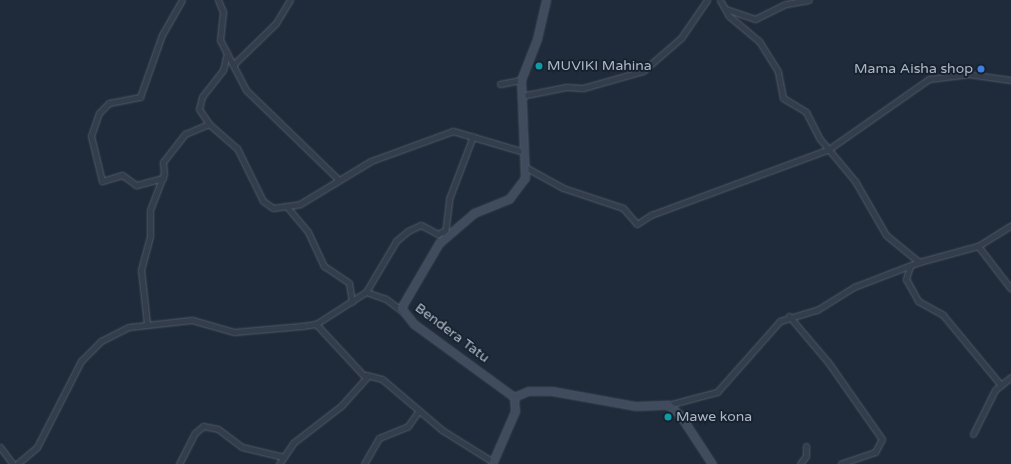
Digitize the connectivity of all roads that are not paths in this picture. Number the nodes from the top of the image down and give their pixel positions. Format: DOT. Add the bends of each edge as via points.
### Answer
graph roads {
  1 [pos="182,0"];
  2 [pos="218,0"];
  3 [pos="290,0"];
  4 [pos="546,0"];
  5 [pos="707,0"];
  6 [pos="809,0"];
  7 [pos="720,2"];
  8 [pos="227,53"];
  9 [pos="233,65"];
  10 [pos="521,80"];
  11 [pos="1011,80"];
  12 [pos="500,84"];
  13 [pos="521,96"];
  14 [pos="208,124"];
  15 [pos="473,136"];
  16 [pos="829,149"];
  17 [pos="524,152"];
  18 [pos="525,168"];
  19 [pos="163,178"];
  20 [pos="339,180"];
  21 [pos="288,208"];
  22 [pos="1011,225"];
  23 [pos="445,233"];
  24 [pos="978,246"];
  25 [pos="919,262"];
  26 [pos="910,266"];
  27 [pos="1011,289"];
  28 [pos="366,292"];
  29 [pos="352,302"];
  30 [pos="402,310"];
  31 [pos="789,316"];
  32 [pos="147,324"];
  33 [pos="316,324"];
  34 [pos="366,375"];
  35 [pos="1011,377"];
  36 [pos="1000,384"];
  37 [pos="514,397"];
  38 [pos="668,405"];
  39 [pos="419,410"];
  40 [pos="972,434"];
  41 [pos="806,446"];
  42 [pos="0,447"];
  43 [pos="284,457"];
  44 [pos="493,463"];
  45 [pos="13,464"];
  46 [pos="17,464"];
  47 [pos="179,464"];
  48 [pos="279,464"];
  49 [pos="364,464"];
  50 [pos="712,464"];
  51 [pos="800,464"];
  52 [pos="841,464"];
  1 -- 19 [label="street" via="162,35 140,97 109,103 100,113 91,136 102,181 122,175 136,185"];
  2 -- 8 [label="street" via="223,12 220,40"];
  3 -- 9 [label="street" via="276,23"];
  4 -- 10 [label="main road, Bendera Tatu" via="537,39"];
  5 -- 13 [label="street" via="681,38 643,71 583,88 566,87"];
  6 -- 7 [label="street" via="786,4 755,19 737,15"];
  7 -- 16 [label="street" via="759,41 778,72 783,98 806,112"];
  8 -- 9 [label="street"];
  8 -- 14 [label="street" via="223,70 199,104"];
  9 -- 20 [label="street" via="246,90"];
  10 -- 12 [label="street"];
  10 -- 13 [label="main road, Bendera Tatu"];
  11 -- 16 [label="street" via="968,74 929,79"];
  13 -- 17 [label="main road, Bendera Tatu"];
  14 -- 19 [label="street" via="191,129 178,141 164,159"];
  14 -- 21 [label="street" via="237,148 263,201 273,208"];
  15 -- 17 [label="street"];
  15 -- 20 [label="street" via="464,131 446,132 371,160"];
  15 -- 23 [label="street" via="449,199"];
  16 -- 18 [label="street" via="651,215 637,224 623,208 563,188"];
  16 -- 25 [label="street" via="856,181 886,235"];
  17 -- 18 [label="main road, Bendera Tatu"];
  18 -- 23 [label="main road, Bendera Tatu" via="524,178 509,199 474,213"];
  19 -- 32 [label="street" via="150,210 150,236 141,270"];
  20 -- 21 [label="street" via="310,199"];
  21 -- 29 [label="street" via="308,232 324,266 349,283"];
  22 -- 24 [label="street"];
  23 -- 28 [label="street" via="438,234 421,225 408,231 396,241"];
  23 -- 30 [label="main road, Bendera Tatu" via="425,262"];
  24 -- 25 [label="street"];
  24 -- 27 [label="street"];
  25 -- 26 [label="street"];
  26 -- 31 [label="street" via="854,287 817,310"];
  26 -- 36 [label="street" via="906,279 918,300 943,315"];
  28 -- 29 [label="street"];
  28 -- 30 [label="street" via="386,299"];
  29 -- 33 [label="street"];
  30 -- 37 [label="main road, Bendera Tatu" via="414,324"];
  31 -- 38 [label="street" via="761,338 716,392"];
  31 -- 52 [label="street" via="828,362 882,438 875,452"];
  32 -- 33 [label="street" via="192,320 234,332"];
  32 -- 46 [label="street" via="129,327 101,340 81,361 37,447"];
  33 -- 34 [label="street"];
  34 -- 39 [label="street" via="382,379"];
  34 -- 43 [label="street" via="360,387 293,443"];
  35 -- 36 [label="street"];
  36 -- 40 [label="street"];
  37 -- 38 [label="main road" via="528,392 552,391 624,405"];
  37 -- 44 [label="main road" via="515,411"];
  38 -- 50 [label="main road" via="680,415"];
  39 -- 44 [label="street" via="442,430"];
  39 -- 49 [label="street" via="408,426 380,438"];
  41 -- 51 [label="street" via="806,456"];
  42 -- 45 [label="street"];
  43 -- 47 [label="street" via="242,448 209,426 195,433"];
  43 -- 48 [label="street"];
}
